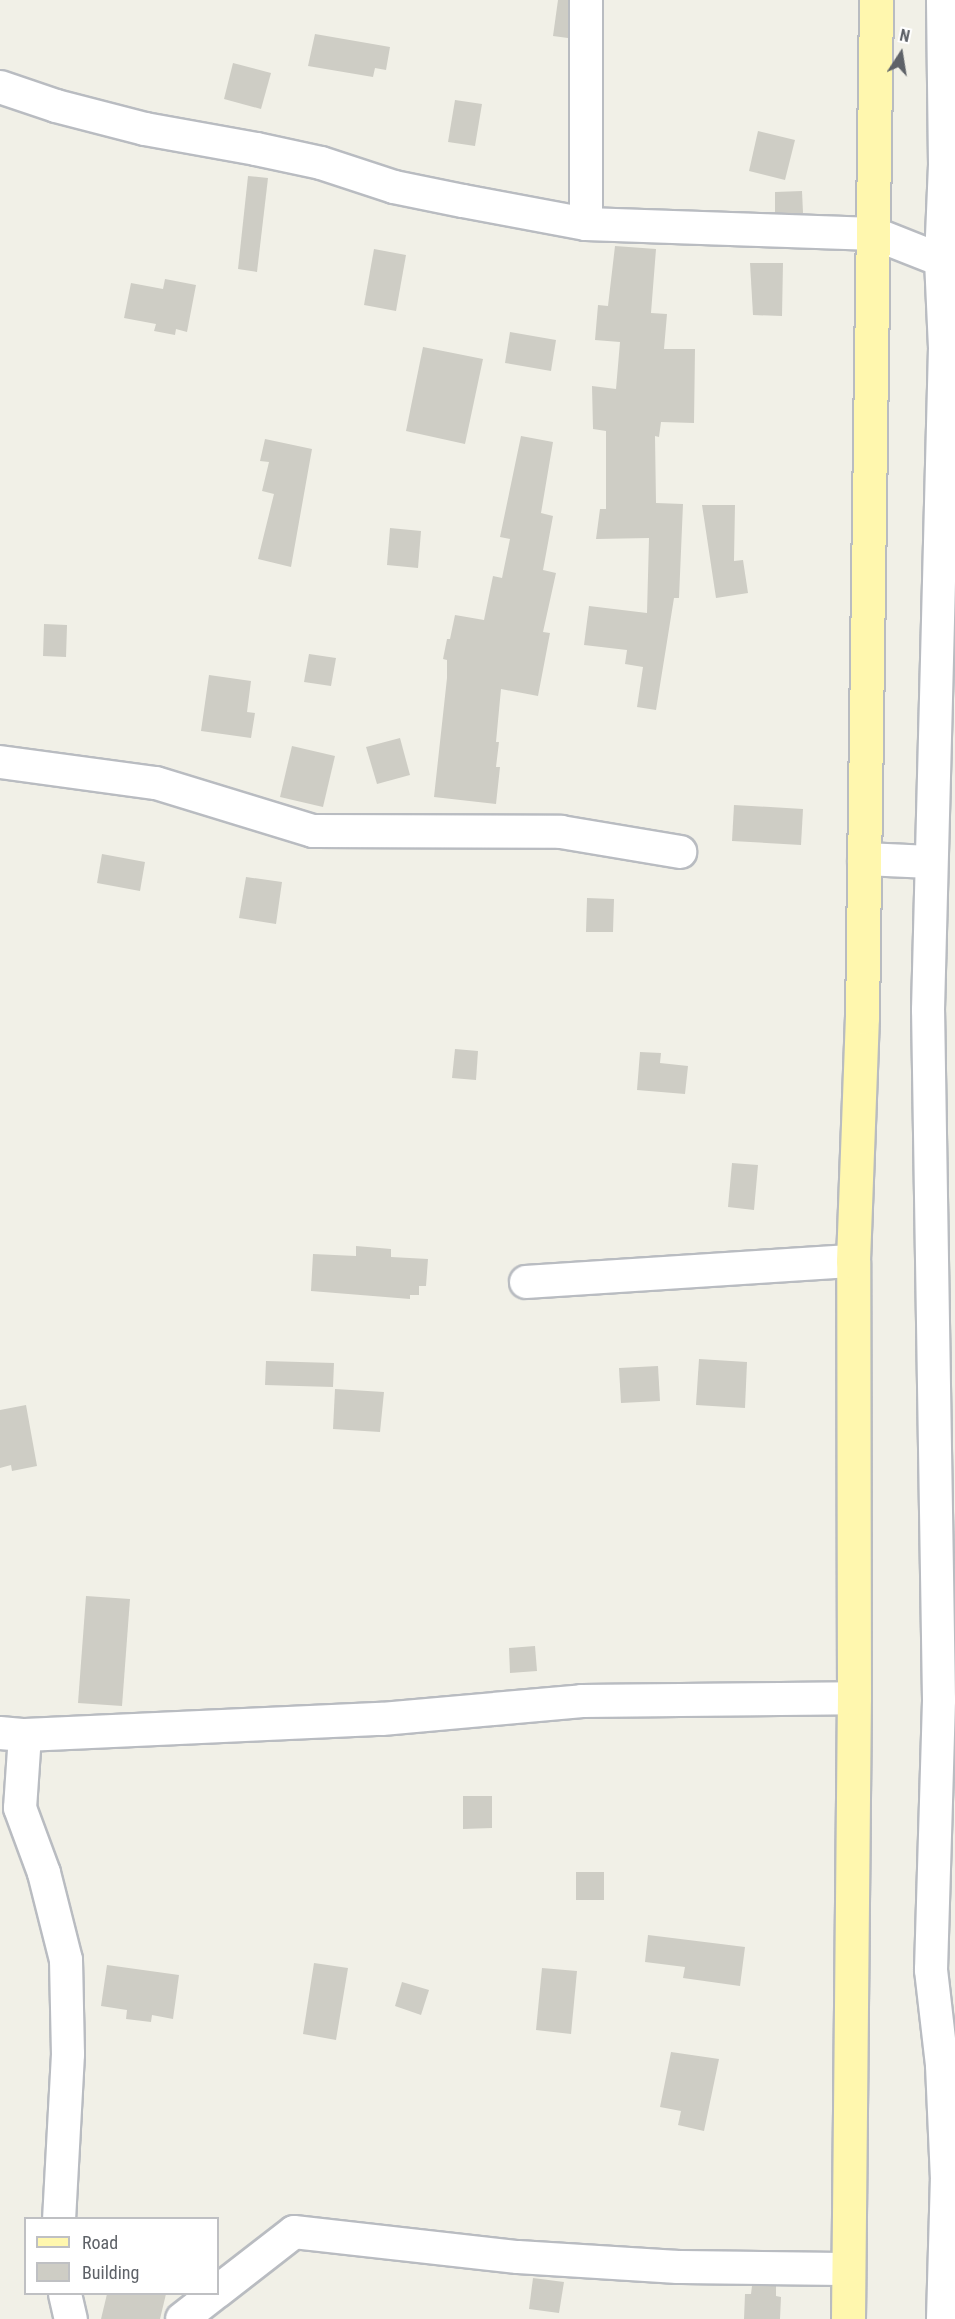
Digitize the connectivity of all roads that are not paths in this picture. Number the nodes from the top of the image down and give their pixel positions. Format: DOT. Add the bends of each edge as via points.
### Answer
graph roads {
  1 [pos="586,0"];
  2 [pos="876,0"];
  3 [pos="943,0"];
  4 [pos="0,87"];
  5 [pos="586,224"];
  6 [pos="875,234"];
  7 [pos="948,267"];
  8 [pos="0,762"];
  9 [pos="680,852"];
  10 [pos="864,860"];
  11 [pos="931,862"];
  12 [pos="854,1261"];
  13 [pos="526,1282"];
  14 [pos="854,1698"];
  15 [pos="13,1734"];
  16 [pos="59,2217"];
  17 [pos="846,2269"];
  18 [pos="219,2290"];
  19 [pos="65,2295"];
  20 [pos="212,2295"];
  21 [pos="70,2319"];
  22 [pos="182,2319"];
  23 [pos="848,2319"];
  24 [pos="943,2319"];
  1 -- 5 [label="street"];
  2 -- 6 [label="main road"];
  3 -- 7 [label="street"];
  4 -- 5 [label="street" via="145,129 321,164 394,187"];
  5 -- 6 [label="street"];
  6 -- 7 [label="street"];
  6 -- 10 [label="main road"];
  7 -- 11 [label="street"];
  8 -- 9 [label="street" via="156,783 313,831 561,832"];
  10 -- 11 [label="street"];
  10 -- 12 [label="main road"];
  11 -- 24 [label="street" via="928,1010 939,1700 931,1970 942,2065 947,2180"];
  12 -- 13 [label="street"];
  12 -- 14 [label="main road"];
  14 -- 15 [label="street" via="582,1701 382,1719"];
  14 -- 17 [label="main road"];
  15 -- 16 [label="street" via="20,1808 56,1914 66,1960 68,2054"];
  17 -- 18 [label="street" via="678,2267 587,2261 294,2232"];
  17 -- 23 [label="main road"];
  19 -- 21 [label="street"];
  20 -- 22 [label="street"];
}
